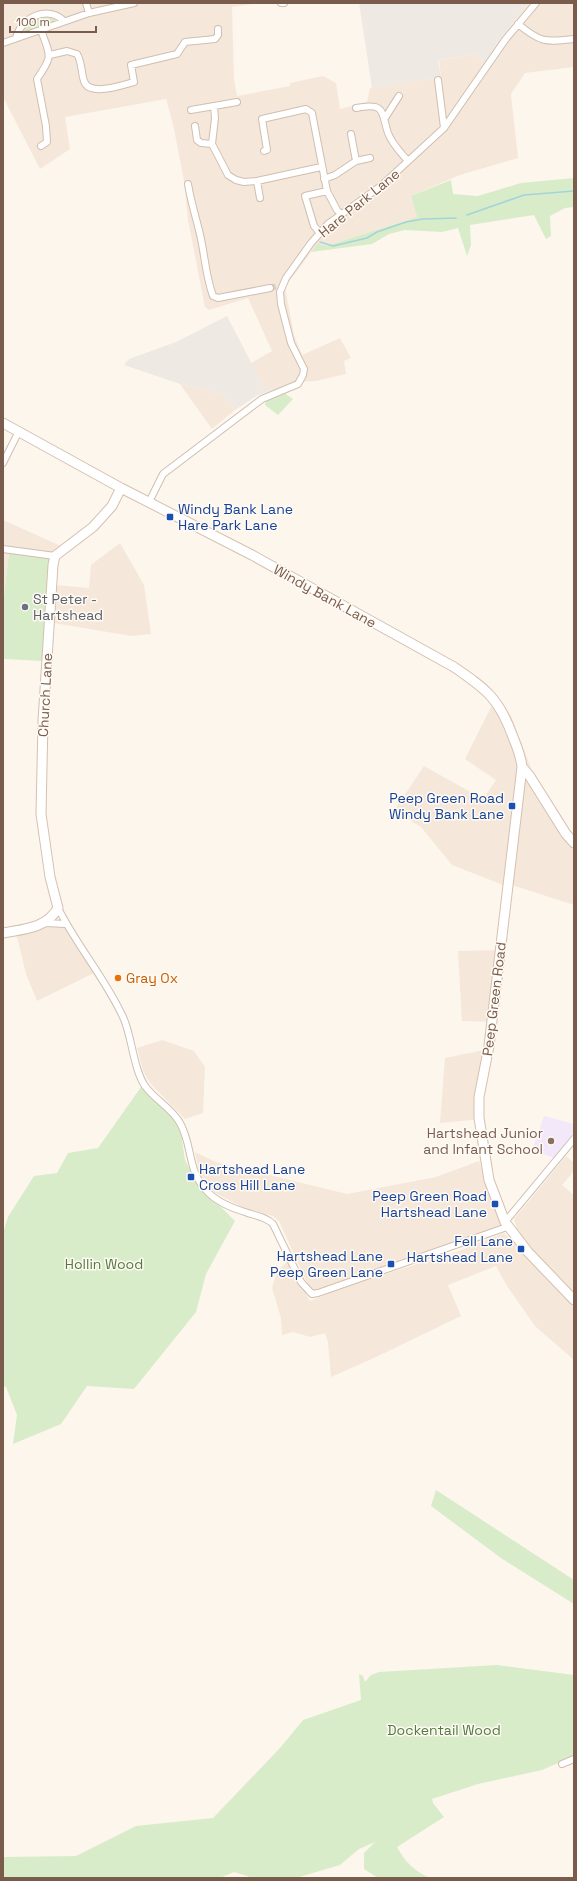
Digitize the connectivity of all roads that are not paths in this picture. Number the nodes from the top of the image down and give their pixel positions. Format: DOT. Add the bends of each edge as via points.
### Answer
graph roads {
  1 [pos="86,3"];
  2 [pos="134,3"];
  3 [pos="536,3"];
  4 [pos="89,13"];
  5 [pos="64,22"];
  6 [pos="518,24"];
  7 [pos="218,29"];
  8 [pos="41,30"];
  9 [pos="16,38"];
  10 [pos="574,39"];
  11 [pos="3,43"];
  12 [pos="50,55"];
  13 [pos="438,80"];
  14 [pos="399,96"];
  15 [pos="237,102"];
  16 [pos="214,106"];
  17 [pos="356,108"];
  18 [pos="191,110"];
  19 [pos="385,118"];
  20 [pos="195,126"];
  21 [pos="444,128"];
  22 [pos="351,134"];
  23 [pos="212,144"];
  24 [pos="41,146"];
  25 [pos="264,151"];
  26 [pos="370,158"];
  27 [pos="356,161"];
  28 [pos="408,161"];
  29 [pos="322,167"];
  30 [pos="324,179"];
  31 [pos="257,181"];
  32 [pos="188,184"];
  33 [pos="327,191"];
  34 [pos="260,198"];
  35 [pos="342,214"];
  36 [pos="320,233"];
  37 [pos="270,288"];
  38 [pos="3,423"];
  39 [pos="18,432"];
  40 [pos="3,463"];
  41 [pos="120,488"];
  42 [pos="149,502"];
  43 [pos="3,549"];
  44 [pos="55,556"];
  45 [pos="522,767"];
  46 [pos="574,843"];
  47 [pos="58,908"];
  48 [pos="45,923"];
  49 [pos="66,924"];
  50 [pos="3,933"];
  51 [pos="574,1139"];
  52 [pos="506,1224"];
  53 [pos="574,1300"];
  54 [pos="574,1759"];
  55 [pos="562,1764"];
  1 -- 4 [label="street"];
  2 -- 4 [label="street"];
  3 -- 6 [label="street, Hare Park Lane"];
  4 -- 5 [label="street"];
  5 -- 8 [label="street"];
  5 -- 9 [label="street" via="58,15 36,14 18,30"];
  6 -- 10 [label="street" via="540,39 550,42"];
  6 -- 21 [label="street, Hare Park Lane"];
  7 -- 12 [label="street" via="215,39 185,42 177,54 131,65 134,82 104,89 96,90 84,83 76,54 67,51"];
  8 -- 9 [label="street"];
  8 -- 12 [label="street"];
  9 -- 11 [label="street"];
  12 -- 24 [label="street" via="47,66 37,79 47,142"];
  13 -- 21 [label="street"];
  14 -- 19 [label="street"];
  15 -- 16 [label="street"];
  16 -- 18 [label="street"];
  16 -- 23 [label="street"];
  17 -- 19 [label="street" via="370,105 381,110"];
  19 -- 28 [label="street" via="394,145"];
  20 -- 23 [label="street" via="197,140"];
  21 -- 28 [label="street, Hare Park Lane"];
  22 -- 27 [label="street"];
  23 -- 31 [label="street" via="228,175 244,182"];
  25 -- 29 [label="street" via="267,150 262,116 306,109 312,112"];
  26 -- 27 [label="street"];
  27 -- 30 [label="street" via="335,176"];
  28 -- 35 [label="street, Hare Park Lane" via="381,186"];
  29 -- 30 [label="street"];
  29 -- 31 [label="street"];
  30 -- 33 [label="street"];
  31 -- 34 [label="street"];
  32 -- 37 [label="street" via="207,281 213,296 218,298"];
  33 -- 35 [label="street" via="337,210"];
  33 -- 36 [label="street" via="305,196 314,226"];
  35 -- 36 [label="street, Hare Park Lane"];
  36 -- 42 [label="street, Hare Park Lane" via="280,286 282,311 291,343 304,369 302,379 298,384 262,399 163,474"];
  38 -- 39 [label="main road, Windy Bank Lane"];
  39 -- 40 [label="street"];
  39 -- 41 [label="main road, Windy Bank Lane"];
  41 -- 42 [label="main road, Windy Bank Lane"];
  41 -- 44 [label="main road" via="112,506 101,519"];
  42 -- 45 [label="main road, Windy Bank Lane" via="389,630 454,667 483,687 503,711"];
  43 -- 44 [label="street"];
  44 -- 47 [label="main road, Church Lane" via="48,625 41,814 50,877"];
  45 -- 46 [label="main road, Windy Bank Lane"];
  45 -- 52 [label="main road, Peep Green Road" via="489,1046 479,1097 479,1118 489,1180"];
  47 -- 48 [label="main road"];
  47 -- 49 [label="street"];
  48 -- 49 [label="street"];
  48 -- 50 [label="main road"];
  49 -- 52 [label="street" via="107,984 120,1012 145,1086 181,1124 196,1178 207,1192 228,1205 265,1218 273,1224 301,1282 312,1294 406,1264"];
  51 -- 52 [label="street"];
  52 -- 53 [label="main road, Peep Green Road" via="528,1252"];
  54 -- 55 [label="street"];
}
